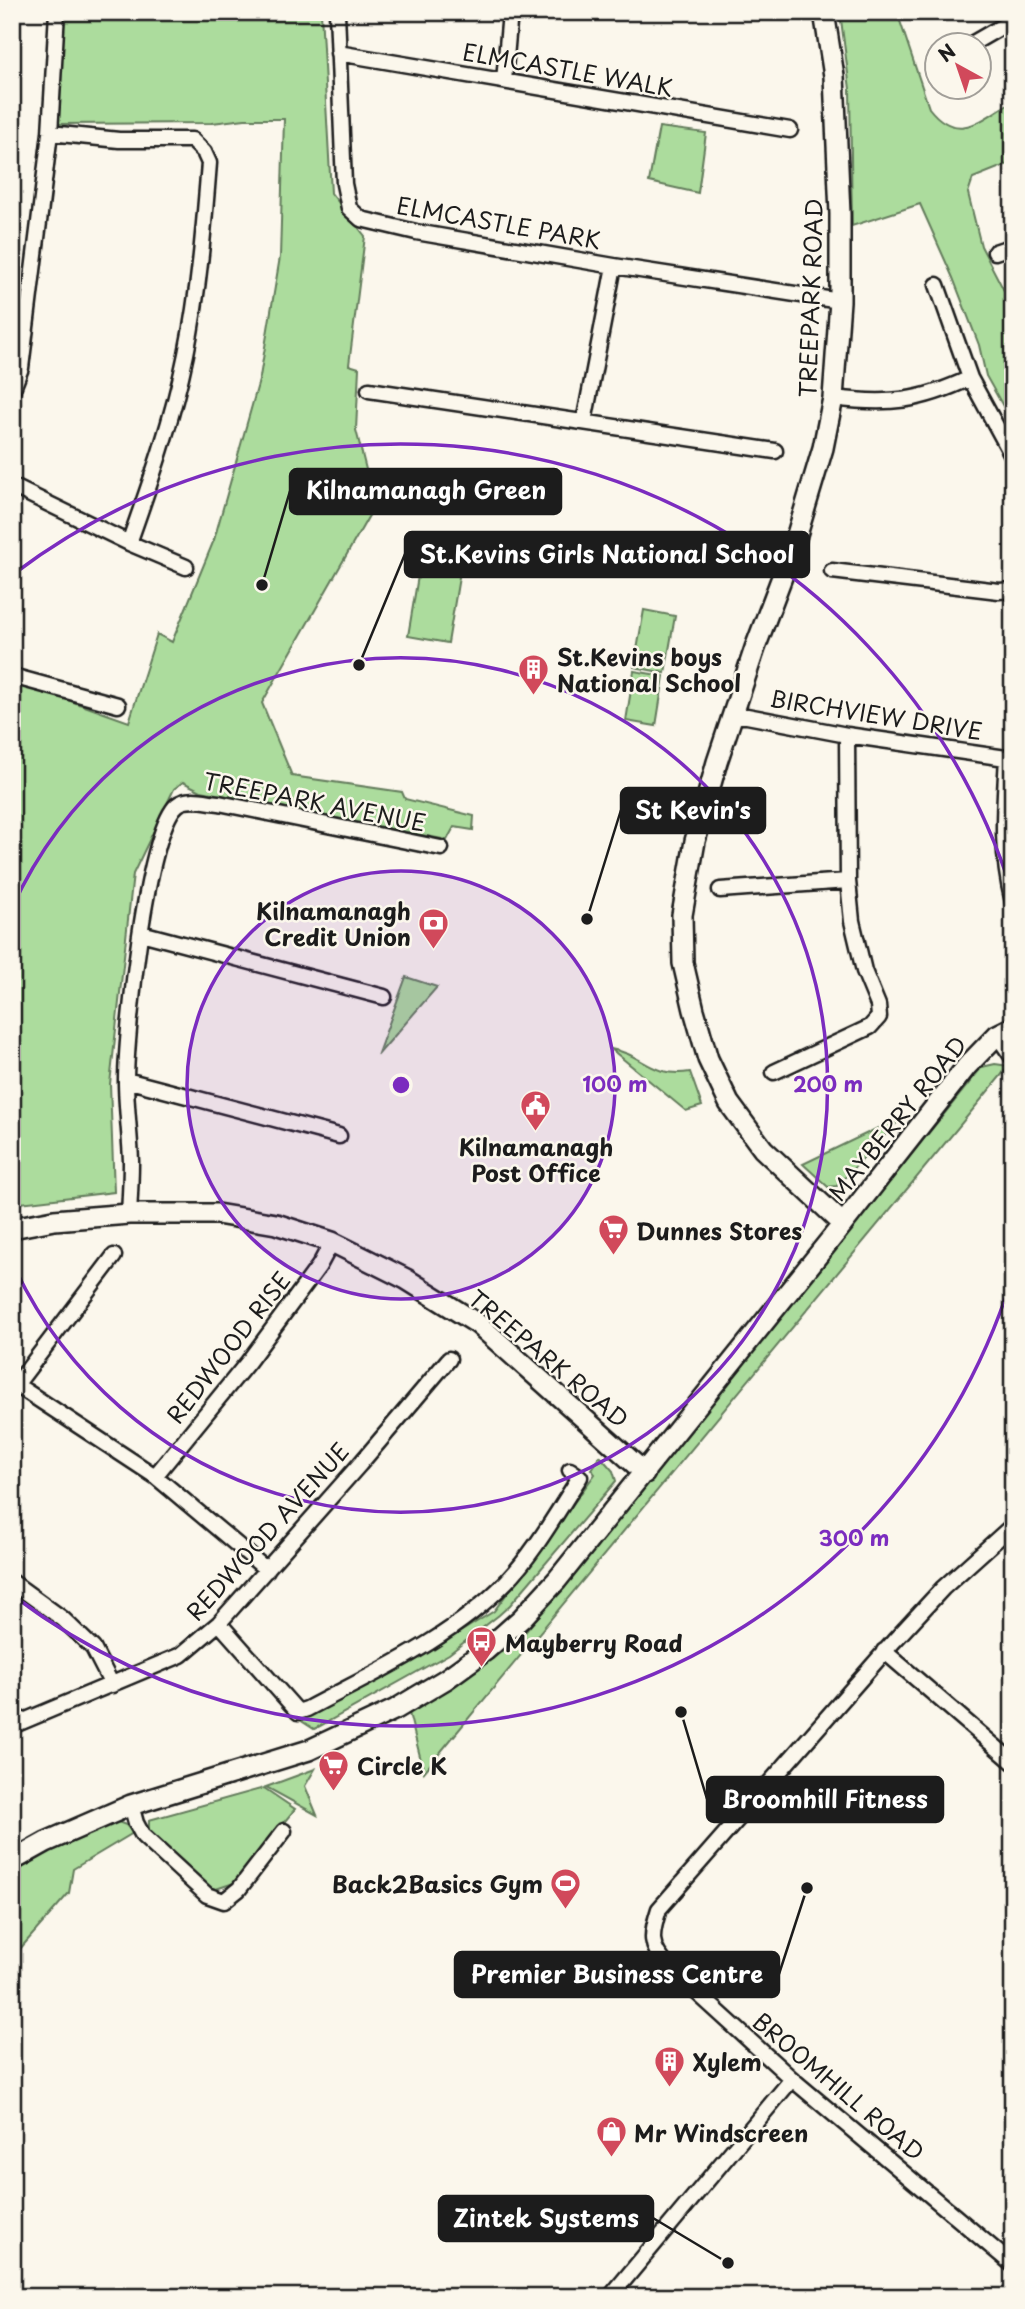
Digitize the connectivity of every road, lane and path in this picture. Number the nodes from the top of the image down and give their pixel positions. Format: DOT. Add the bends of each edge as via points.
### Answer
graph roads {
  1 [pos="57,12"];
  2 [pos="337,12"];
  3 [pos="510,12"];
  4 [pos="824,12"];
  5 [pos="1013,20"];
  6 [pos="992,32"];
  7 [pos="338,53"];
  8 [pos="504,81"];
  9 [pos="790,130"];
  10 [pos="50,133"];
  11 [pos="1013,246"];
  12 [pos="995,253"];
  13 [pos="614,267"];
  14 [pos="937,285"];
  15 [pos="839,301"];
  16 [pos="970,378"];
  17 [pos="369,390"];
  18 [pos="12,391"];
  19 [pos="833,398"];
  20 [pos="584,422"];
  21 [pos="775,452"];
  22 [pos="1013,457"];
  23 [pos="12,486"];
  24 [pos="130,543"];
  25 [pos="186,567"];
  26 [pos="831,571"];
  27 [pos="1013,590"];
  28 [pos="12,676"];
  29 [pos="118,705"];
  30 [pos="732,716"];
  31 [pos="847,735"];
  32 [pos="1010,758"];
  33 [pos="441,848"];
  34 [pos="848,881"];
  35 [pos="720,890"];
  36 [pos="1013,902"];
  37 [pos="141,933"];
  38 [pos="384,997"];
  39 [pos="1005,1031"];
  40 [pos="1013,1058"];
  41 [pos="774,1072"];
  42 [pos="126,1080"];
  43 [pos="340,1136"];
  44 [pos="130,1214"];
  45 [pos="843,1224"];
  46 [pos="12,1228"];
  47 [pos="332,1242"];
  48 [pos="114,1255"];
  49 [pos="449,1359"];
  50 [pos="14,1383"];
  51 [pos="570,1469"];
  52 [pos="645,1473"];
  53 [pos="155,1476"];
  54 [pos="1013,1525"];
  55 [pos="267,1570"];
  56 [pos="12,1582"];
  57 [pos="219,1623"];
  58 [pos="884,1651"];
  59 [pos="112,1685"];
  60 [pos="12,1727"];
  61 [pos="1013,1762"];
  62 [pos="131,1805"];
  63 [pos="284,1831"];
  64 [pos="12,1861"];
  65 [pos="792,2079"];
  66 [pos="1013,2264"];
  67 [pos="610,2297"];
  1 -- 10 [label="street"];
  2 -- 7 [label="street, ELMCASTLE PARK"];
  3 -- 8 [label="street"];
  4 -- 15 [label="street, TREEPARK ROAD" via="834,76"];
  5 -- 6 [label="street"];
  7 -- 8 [label="street, ELMCASTLE WALK"];
  7 -- 13 [label="street, ELMCASTLE PARK" via="344,184 348,208 361,219"];
  8 -- 9 [label="street, ELMCASTLE WALK"];
  10 -- 18 [label="street" via="21,368"];
  10 -- 24 [label="street" via="192,139 209,163 186,354"];
  11 -- 12 [label="street"];
  13 -- 15 [label="street, ELMCASTLE PARK"];
  13 -- 20 [label="street"];
  14 -- 16 [label="street"];
  15 -- 19 [label="street, TREEPARK ROAD"];
  16 -- 19 [label="street" via="940,393 910,399 876,403"];
  16 -- 22 [label="street"];
  17 -- 20 [label="street"];
  19 -- 30 [label="street, TREEPARK ROAD" via="793,548"];
  20 -- 21 [label="street"];
  23 -- 24 [label="street"];
  24 -- 25 [label="street"];
  26 -- 27 [label="street"];
  28 -- 29 [label="street"];
  30 -- 31 [label="street, BIRCHVIEW DRIVE"];
  30 -- 45 [label="street, TREEPARK ROAD" via="695,841 681,915 683,963 708,1059 729,1103 763,1149"];
  31 -- 32 [label="street, BIRCHVIEW DRIVE"];
  31 -- 34 [label="street"];
  32 -- 36 [label="street" via="1004,807 1005,871"];
  33 -- 37 [label="street, TREEPARK AVENUE" via="188,800 178,804 167,820 149,881"];
  34 -- 35 [label="street"];
  34 -- 41 [label="street" via="852,921 879,1017 870,1027"];
  37 -- 38 [label="street"];
  37 -- 42 [label="street, TREEPARK AVENUE"];
  39 -- 40 [label="street"];
  39 -- 45 [label="street, MAYBERRY ROAD" via="967,1066"];
  42 -- 43 [label="street"];
  42 -- 44 [label="street, TREEPARK AVENUE"];
  44 -- 46 [label="street, TREEPARK ROAD"];
  44 -- 47 [label="street, TREEPARK ROAD" via="217,1214 276,1224"];
  45 -- 52 [label="street, MAYBERRY ROAD"];
  47 -- 52 [label="street, TREEPARK ROAD" via="406,1279 478,1324"];
  47 -- 53 [label="street, REDWOOD RISE" via="248,1362"];
  48 -- 50 [label="street"];
  49 -- 55 [label="street, REDWOOD AVENUE"];
  50 -- 53 [label="street"];
  51 -- 57 [label="street" via="580,1477 525,1560 498,1590 426,1646 307,1709 298,1712"];
  52 -- 62 [label="street, MAYBERRY ROAD" via="522,1618 446,1679 396,1709 309,1750"];
  53 -- 55 [label="street"];
  54 -- 58 [label="street, BROOMHILL ROAD" via="948,1583"];
  55 -- 57 [label="street, REDWOOD AVENUE"];
  56 -- 59 [label="street" via="63,1619 93,1648"];
  57 -- 59 [label="street, REDWOOD AVENUE" via="181,1655"];
  58 -- 61 [label="street"];
  58 -- 65 [label="street, BROOMHILL ROAD" via="659,1909 651,1935 659,1958"];
  59 -- 60 [label="street, REDWOOD AVENUE"];
  62 -- 63 [label="street" via="143,1836 207,1895 224,1900 239,1889"];
  62 -- 64 [label="street, MAYBERRY ROAD"];
  65 -- 66 [label="street, BROOMHILL ROAD"];
  65 -- 67 [label="street"];
}
